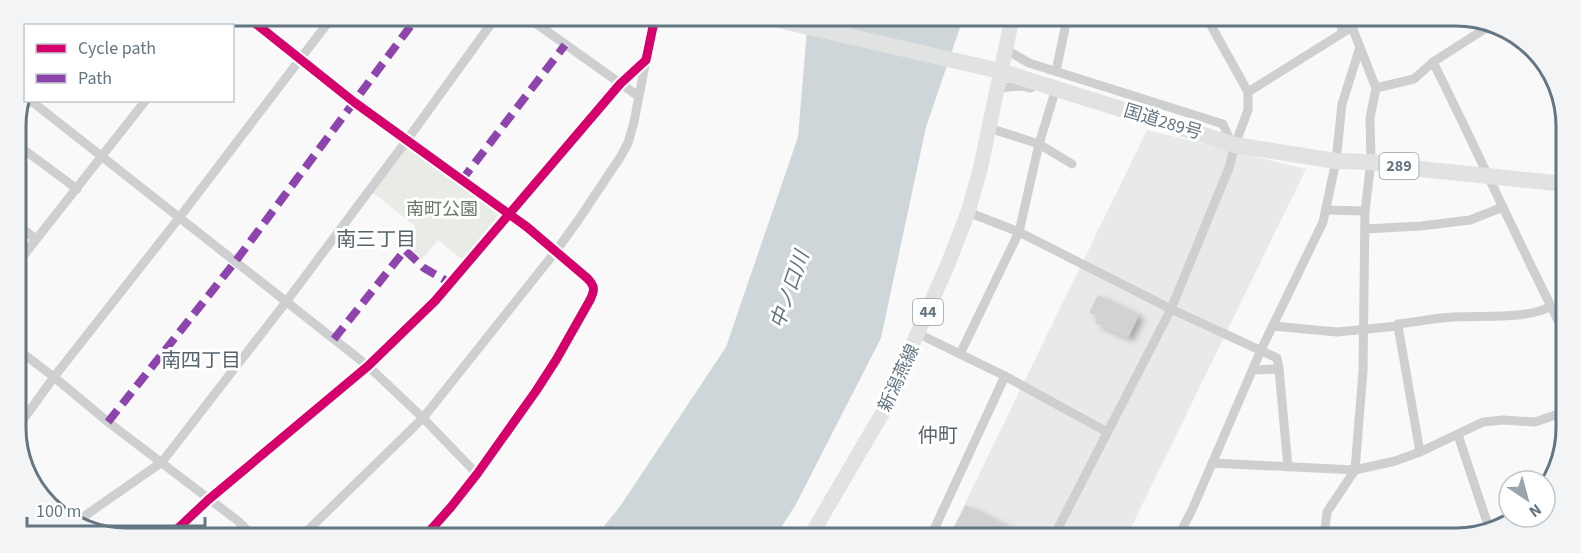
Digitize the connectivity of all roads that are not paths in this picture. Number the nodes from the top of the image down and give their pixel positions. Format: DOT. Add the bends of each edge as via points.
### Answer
graph roads {
  1 [pos="260,26"];
  2 [pos="326,26"];
  3 [pos="489,26"];
  4 [pos="539,26"];
  5 [pos="653,26"];
  6 [pos="805,26"];
  7 [pos="1010,26"];
  8 [pos="1066,26"];
  9 [pos="1211,26"];
  10 [pos="1341,26"];
  11 [pos="1349,26"];
  12 [pos="1353,26"];
  13 [pos="1483,30"];
  14 [pos="1343,32"];
  15 [pos="1360,47"];
  16 [pos="1005,48"];
  17 [pos="302,58"];
  18 [pos="646,60"];
  19 [pos="1433,62"];
  20 [pos="1000,71"];
  21 [pos="1056,71"];
  22 [pos="620,84"];
  23 [pos="998,88"];
  24 [pos="1376,88"];
  25 [pos="1248,92"];
  26 [pos="1054,95"];
  27 [pos="638,96"];
  28 [pos="33,102"];
  29 [pos="144,102"];
  30 [pos="989,128"];
  31 [pos="407,140"];
  32 [pos="1039,144"];
  33 [pos="1233,144"];
  34 [pos="26,151"];
  35 [pos="103,157"];
  36 [pos="1336,161"];
  37 [pos="1371,162"];
  38 [pos="1072,164"];
  39 [pos="1487,176"];
  40 [pos="1556,183"];
  41 [pos="77,189"];
  42 [pos="1503,207"];
  43 [pos="1326,210"];
  44 [pos="1365,211"];
  45 [pos="968,212"];
  46 [pos="509,215"];
  47 [pos="179,218"];
  48 [pos="1365,229"];
  49 [pos="26,232"];
  50 [pos="1019,232"];
  51 [pos="36,239"];
  52 [pos="556,251"];
  53 [pos="26,252"];
  54 [pos="286,302"];
  55 [pos="1551,306"];
  56 [pos="1171,309"];
  57 [pos="1556,316"];
  58 [pos="1273,326"];
  59 [pos="1398,326"];
  60 [pos="1365,329"];
  61 [pos="919,334"];
  62 [pos="1261,350"];
  63 [pos="960,354"];
  64 [pos="26,357"];
  65 [pos="368,366"];
  66 [pos="1279,369"];
  67 [pos="1253,370"];
  68 [pos="1005,376"];
  69 [pos="54,377"];
  70 [pos="1556,414"];
  71 [pos="26,416"];
  72 [pos="423,418"];
  73 [pos="1107,432"];
  74 [pos="1458,435"];
  75 [pos="1420,452"];
  76 [pos="162,462"];
  77 [pos="1212,463"];
  78 [pos="1288,467"];
  79 [pos="1355,470"];
  80 [pos="477,474"];
  81 [pos="208,500"];
  82 [pos="82,518"];
  83 [pos="1487,522"];
  84 [pos="815,527"];
  85 [pos="935,527"];
  86 [pos="1058,527"];
  87 [pos="1183,527"];
  88 [pos="1325,527"];
  89 [pos="177,528"];
  90 [pos="245,528"];
  91 [pos="310,528"];
  92 [pos="433,528"];
  1 -- 17 [label="street"];
  2 -- 17 [label="street"];
  3 -- 31 [label="street"];
  4 -- 22 [label="street"];
  5 -- 18 [label="street"];
  6 -- 20 [label="highway, 国道289号 / 289"];
  7 -- 16 [label="main road, 新潟燕線"];
  8 -- 21 [label="street"];
  9 -- 25 [label="street"];
  10 -- 14 [label="street"];
  11 -- 14 [label="street"];
  12 -- 15 [label="street"];
  13 -- 19 [label="street"];
  14 -- 25 [label="street"];
  15 -- 24 [label="street"];
  15 -- 36 [label="street" via="1342,104"];
  16 -- 20 [label="main road, 新潟燕線"];
  16 -- 21 [label="street" via="1029,63"];
  17 -- 31 [label="street"];
  17 -- 47 [label="street"];
  18 -- 22 [label="street"];
  18 -- 27 [label="street"];
  19 -- 24 [label="street" via="1414,80"];
  19 -- 39 [label="street"];
  20 -- 23 [label="main road, 新潟燕線 / 44"];
  20 -- 33 [label="highway, 国道289号 / 289"];
  21 -- 33 [label="street" via="1222,124"];
  22 -- 27 [label="street"];
  22 -- 46 [label="street"];
  23 -- 26 [label="street" via="1023,86"];
  23 -- 30 [label="main road, 新潟燕線 / 44"];
  24 -- 37 [label="street" via="1370,118"];
  25 -- 33 [label="street" via="1248,110"];
  26 -- 32 [label="street"];
  26 -- 33 [label="street" via="1215,146"];
  27 -- 52 [label="street" via="625,150"];
  28 -- 35 [label="street"];
  29 -- 35 [label="street"];
  30 -- 32 [label="street"];
  30 -- 45 [label="main road, 新潟燕線 / 44"];
  31 -- 46 [label="street"];
  31 -- 54 [label="street"];
  32 -- 38 [label="street"];
  32 -- 50 [label="street"];
  33 -- 36 [label="highway, 国道289号 / 289"];
  33 -- 56 [label="street" via="1230,168"];
  34 -- 41 [label="street"];
  35 -- 41 [label="street"];
  35 -- 47 [label="street"];
  36 -- 37 [label="highway, 国道289号 / 289"];
  36 -- 43 [label="street"];
  37 -- 39 [label="highway, 国道289号 / 289"];
  37 -- 44 [label="street"];
  39 -- 40 [label="highway, 国道289号 / 289"];
  39 -- 42 [label="street"];
  41 -- 51 [label="street"];
  42 -- 48 [label="street" via="1470,220"];
  42 -- 55 [label="street"];
  43 -- 44 [label="street"];
  43 -- 58 [label="street"];
  44 -- 48 [label="street"];
  45 -- 50 [label="street"];
  45 -- 61 [label="main road, 新潟燕線 / 44"];
  46 -- 52 [label="street"];
  46 -- 65 [label="street" via="435,301"];
  47 -- 54 [label="street"];
  47 -- 69 [label="street"];
  48 -- 60 [label="street"];
  49 -- 51 [label="street"];
  50 -- 56 [label="street"];
  50 -- 63 [label="street"];
  51 -- 53 [label="street"];
  52 -- 72 [label="street"];
  52 -- 80 [label="street" via="587,278 594,292 551,368"];
  54 -- 65 [label="street"];
  54 -- 76 [label="street"];
  55 -- 57 [label="street"];
  55 -- 59 [label="street" via="1542,312 1452,317"];
  56 -- 62 [label="street"];
  56 -- 73 [label="street"];
  58 -- 60 [label="street" via="1336,332"];
  58 -- 62 [label="street"];
  59 -- 60 [label="street"];
  59 -- 75 [label="street"];
  60 -- 79 [label="street"];
  61 -- 63 [label="street"];
  61 -- 84 [label="main road, 新潟燕線 / 44" via="882,414"];
  62 -- 66 [label="street" via="1277,358"];
  62 -- 67 [label="street"];
  63 -- 68 [label="street"];
  64 -- 69 [label="street"];
  65 -- 72 [label="street"];
  65 -- 81 [label="street"];
  66 -- 67 [label="street"];
  66 -- 78 [label="street"];
  67 -- 77 [label="street"];
  68 -- 73 [label="street"];
  68 -- 85 [label="street"];
  69 -- 71 [label="street"];
  69 -- 76 [label="street"];
  70 -- 74 [label="street" via="1535,422 1484,422"];
  72 -- 80 [label="street"];
  72 -- 91 [label="street"];
  73 -- 86 [label="street"];
  74 -- 75 [label="street"];
  74 -- 83 [label="street"];
  75 -- 79 [label="street"];
  76 -- 81 [label="street"];
  76 -- 82 [label="street"];
  77 -- 78 [label="street"];
  77 -- 87 [label="street"];
  78 -- 79 [label="street"];
  79 -- 88 [label="street" via="1327,512"];
  80 -- 92 [label="street"];
  81 -- 89 [label="street"];
  81 -- 90 [label="street"];
}
